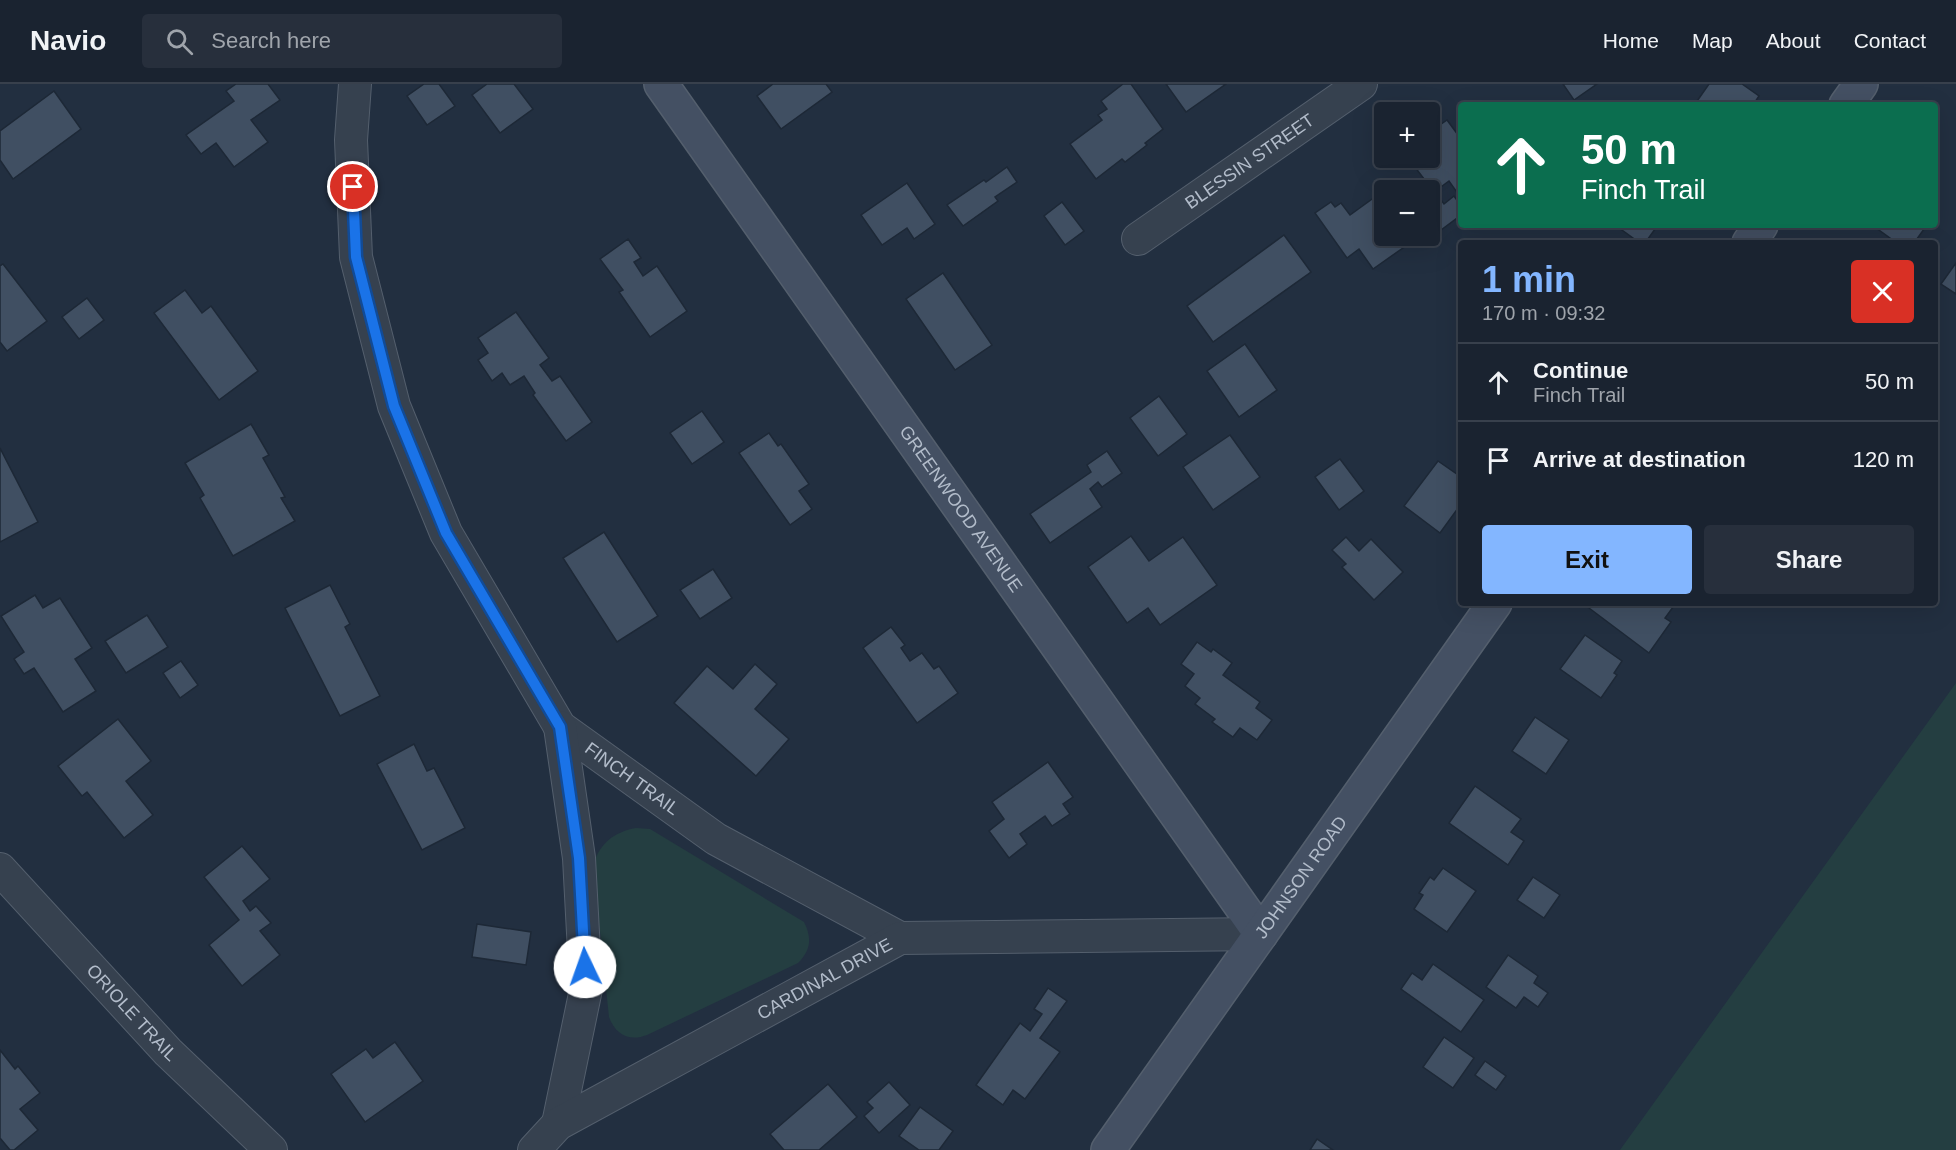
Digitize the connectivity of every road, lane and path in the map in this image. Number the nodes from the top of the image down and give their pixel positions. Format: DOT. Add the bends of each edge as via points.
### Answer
graph roads {
  1 [pos="355,84"];
  2 [pos="661,84"];
  3 [pos="1361,84"];
  4 [pos="1861,84"];
  5 [pos="1848,102"];
  6 [pos="1138,239"];
  7 [pos="1493,606"];
  8 [pos="560,727"];
  9 [pos="0,869"];
  10 [pos="1261,934"];
  11 [pos="900,938"];
  12 [pos="558,1124"];
  13 [pos="271,1150"];
  14 [pos="534,1150"];
  15 [pos="1108,1150"];
  1 -- 8 [label="street, FINCH TRAIL" via="351,140 356,257 394,406 446,533"];
  2 -- 10 [label="street, GREENWOOD AVENUE"];
  3 -- 6 [label="street, BLESSIN STREET"];
  4 -- 5 [label="street"];
  7 -- 10 [label="street, JOHNSON ROAD"];
  8 -- 11 [label="street, FINCH TRAIL" via="716,839"];
  8 -- 12 [label="street" via="579,858 586,989"];
  9 -- 13 [label="street, ORIOLE TRAIL" via="168,1052"];
  10 -- 11 [label="street, CARDINAL DRIVE"];
  10 -- 15 [label="street, JOHNSON ROAD"];
  11 -- 12 [label="street, CARDINAL DRIVE"];
  12 -- 14 [label="street, CARDINAL DRIVE"];
}
